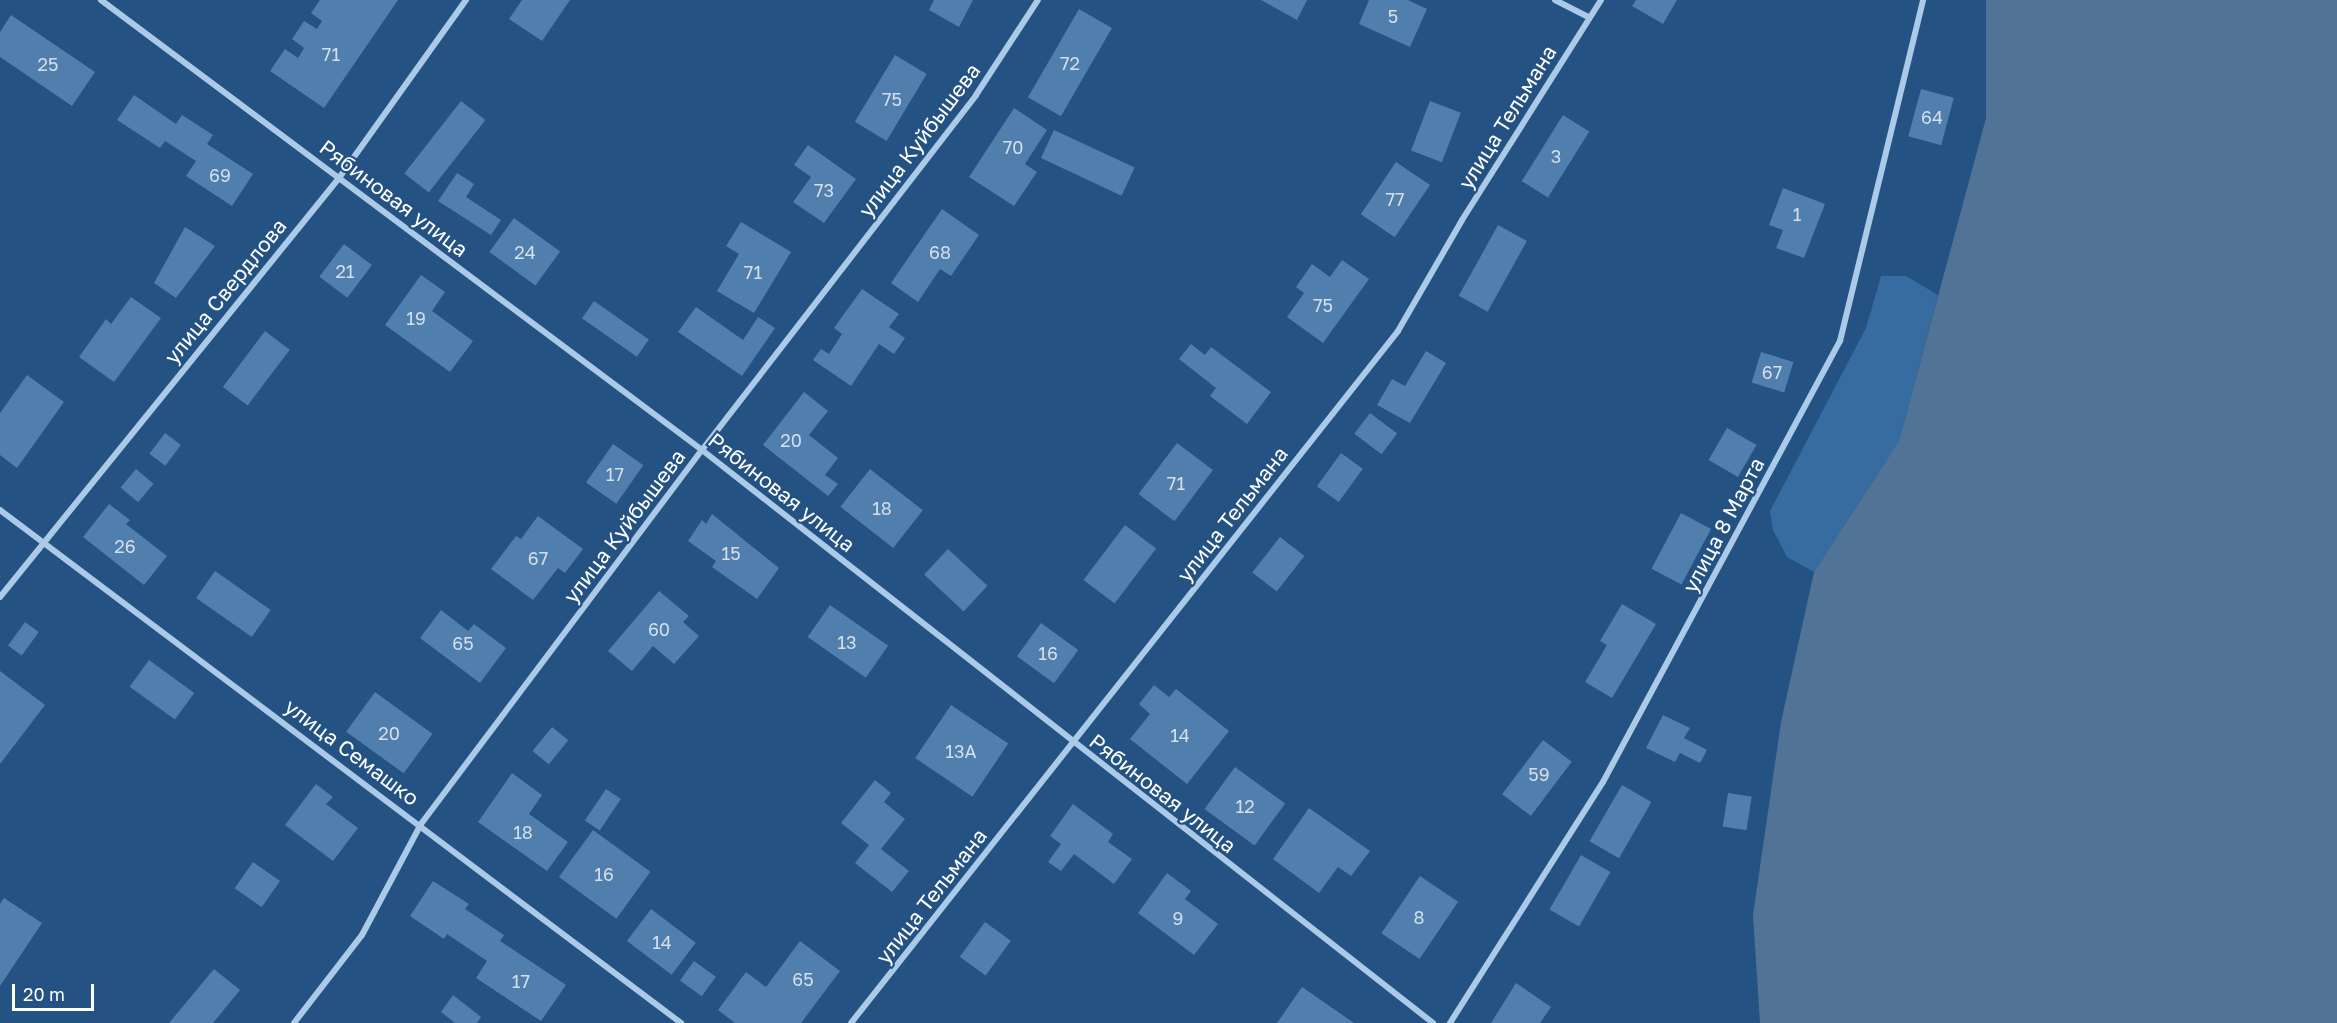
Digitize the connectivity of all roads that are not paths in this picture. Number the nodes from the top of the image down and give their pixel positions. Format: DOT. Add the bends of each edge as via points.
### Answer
graph roads {
  1 [pos="100,0"];
  2 [pos="466,0"];
  3 [pos="1038,0"];
  4 [pos="1555,0"];
  5 [pos="1601,0"];
  6 [pos="1923,0"];
  7 [pos="1589,17"];
  8 [pos="339,178"];
  9 [pos="702,450"];
  10 [pos="0,510"];
  11 [pos="41,542"];
  12 [pos="0,597"];
  13 [pos="1071,743"];
  14 [pos="421,824"];
  15 [pos="294,1023"];
  16 [pos="681,1023"];
  17 [pos="852,1023"];
  18 [pos="1433,1023"];
  19 [pos="1450,1023"];
  1 -- 8 [label="street, Рябиновая улица"];
  2 -- 8 [label="street, улица Свердлова"];
  3 -- 9 [label="street, улица Куйбышева" via="976,95"];
  4 -- 7 [label="street"];
  5 -- 7 [label="street, улица Тельмана"];
  6 -- 19 [label="street, улица 8 Марта" via="1840,341 1603,782"];
  7 -- 13 [label="street, улица Тельмана" via="1398,331"];
  8 -- 9 [label="street, Рябиновая улица"];
  8 -- 11 [label="street, улица Свердлова"];
  9 -- 13 [label="street, Рябиновая улица"];
  9 -- 14 [label="street, улица Куйбышева"];
  10 -- 11 [label="street, улица Семашко"];
  11 -- 12 [label="street, улица Свердлова"];
  11 -- 14 [label="street, улица Семашко"];
  13 -- 17 [label="street, улица Тельмана"];
  13 -- 18 [label="street, Рябиновая улица"];
  14 -- 15 [label="street, улица Куйбышева" via="362,935"];
  14 -- 16 [label="street, улица Семашко"];
}
